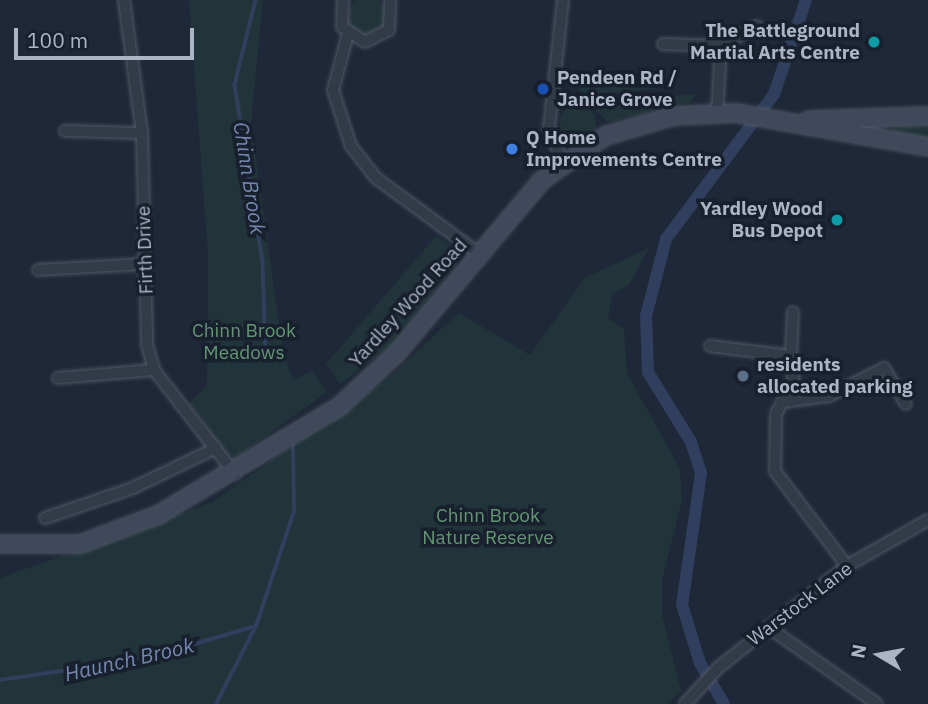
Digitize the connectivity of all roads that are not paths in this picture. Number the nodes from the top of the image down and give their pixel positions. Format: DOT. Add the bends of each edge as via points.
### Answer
graph roads {
  1 [pos="124,0"];
  2 [pos="343,0"];
  3 [pos="390,0"];
  4 [pos="563,0"];
  5 [pos="757,26"];
  6 [pos="348,34"];
  7 [pos="663,44"];
  8 [pos="721,47"];
  9 [pos="718,113"];
  10 [pos="928,116"];
  11 [pos="888,117"];
  12 [pos="795,120"];
  13 [pos="65,131"];
  14 [pos="142,133"];
  15 [pos="885,144"];
  16 [pos="928,147"];
  17 [pos="563,163"];
  18 [pos="481,256"];
  19 [pos="145,264"];
  20 [pos="38,271"];
  21 [pos="793,313"];
  22 [pos="709,346"];
  23 [pos="791,356"];
  24 [pos="154,370"];
  25 [pos="58,378"];
  26 [pos="795,396"];
  27 [pos="906,404"];
  28 [pos="216,448"];
  29 [pos="235,474"];
  30 [pos="45,518"];
  31 [pos="928,520"];
  32 [pos="0,544"];
  33 [pos="847,566"];
  34 [pos="768,627"];
  35 [pos="685,704"];
  36 [pos="877,704"];
  1 -- 14 [label="street, Firth Drive"];
  2 -- 6 [label="street" via="339,19"];
  3 -- 6 [label="street" via="393,22 383,37 365,42"];
  4 -- 17 [label="street" via="549,129"];
  5 -- 8 [label="street"];
  6 -- 18 [label="street" via="333,90 351,146 376,178"];
  7 -- 8 [label="street"];
  8 -- 9 [label="street"];
  9 -- 12 [label="street, Yardley Wood Road"];
  9 -- 17 [label="street, Yardley Wood Road" via="673,116 630,127"];
  10 -- 11 [label="street, Yardley Wood Road"];
  11 -- 12 [label="street, Yardley Wood Road"];
  11 -- 15 [label="street"];
  12 -- 15 [label="street, Yardley Wood Road"];
  13 -- 14 [label="street"];
  14 -- 19 [label="street, Firth Drive"];
  15 -- 16 [label="street, Yardley Wood Road"];
  17 -- 18 [label="street, Yardley Wood Road" via="518,206"];
  18 -- 29 [label="street, Yardley Wood Road" via="397,353 340,406"];
  19 -- 20 [label="street"];
  19 -- 24 [label="street, Firth Drive"];
  21 -- 23 [label="street"];
  22 -- 23 [label="street"];
  23 -- 26 [label="street"];
  24 -- 25 [label="street"];
  24 -- 28 [label="street"];
  26 -- 27 [label="street" via="829,396 884,368"];
  26 -- 33 [label="street" via="776,414 771,462"];
  28 -- 29 [label="street"];
  28 -- 30 [label="street" via="133,488"];
  29 -- 32 [label="street, Yardley Wood Road" via="101,538 59,547"];
  31 -- 33 [label="street, Warstock Lane"];
  33 -- 34 [label="street, Warstock Lane"];
  34 -- 35 [label="street, Warstock Lane" via="719,667"];
  34 -- 36 [label="street"];
}
